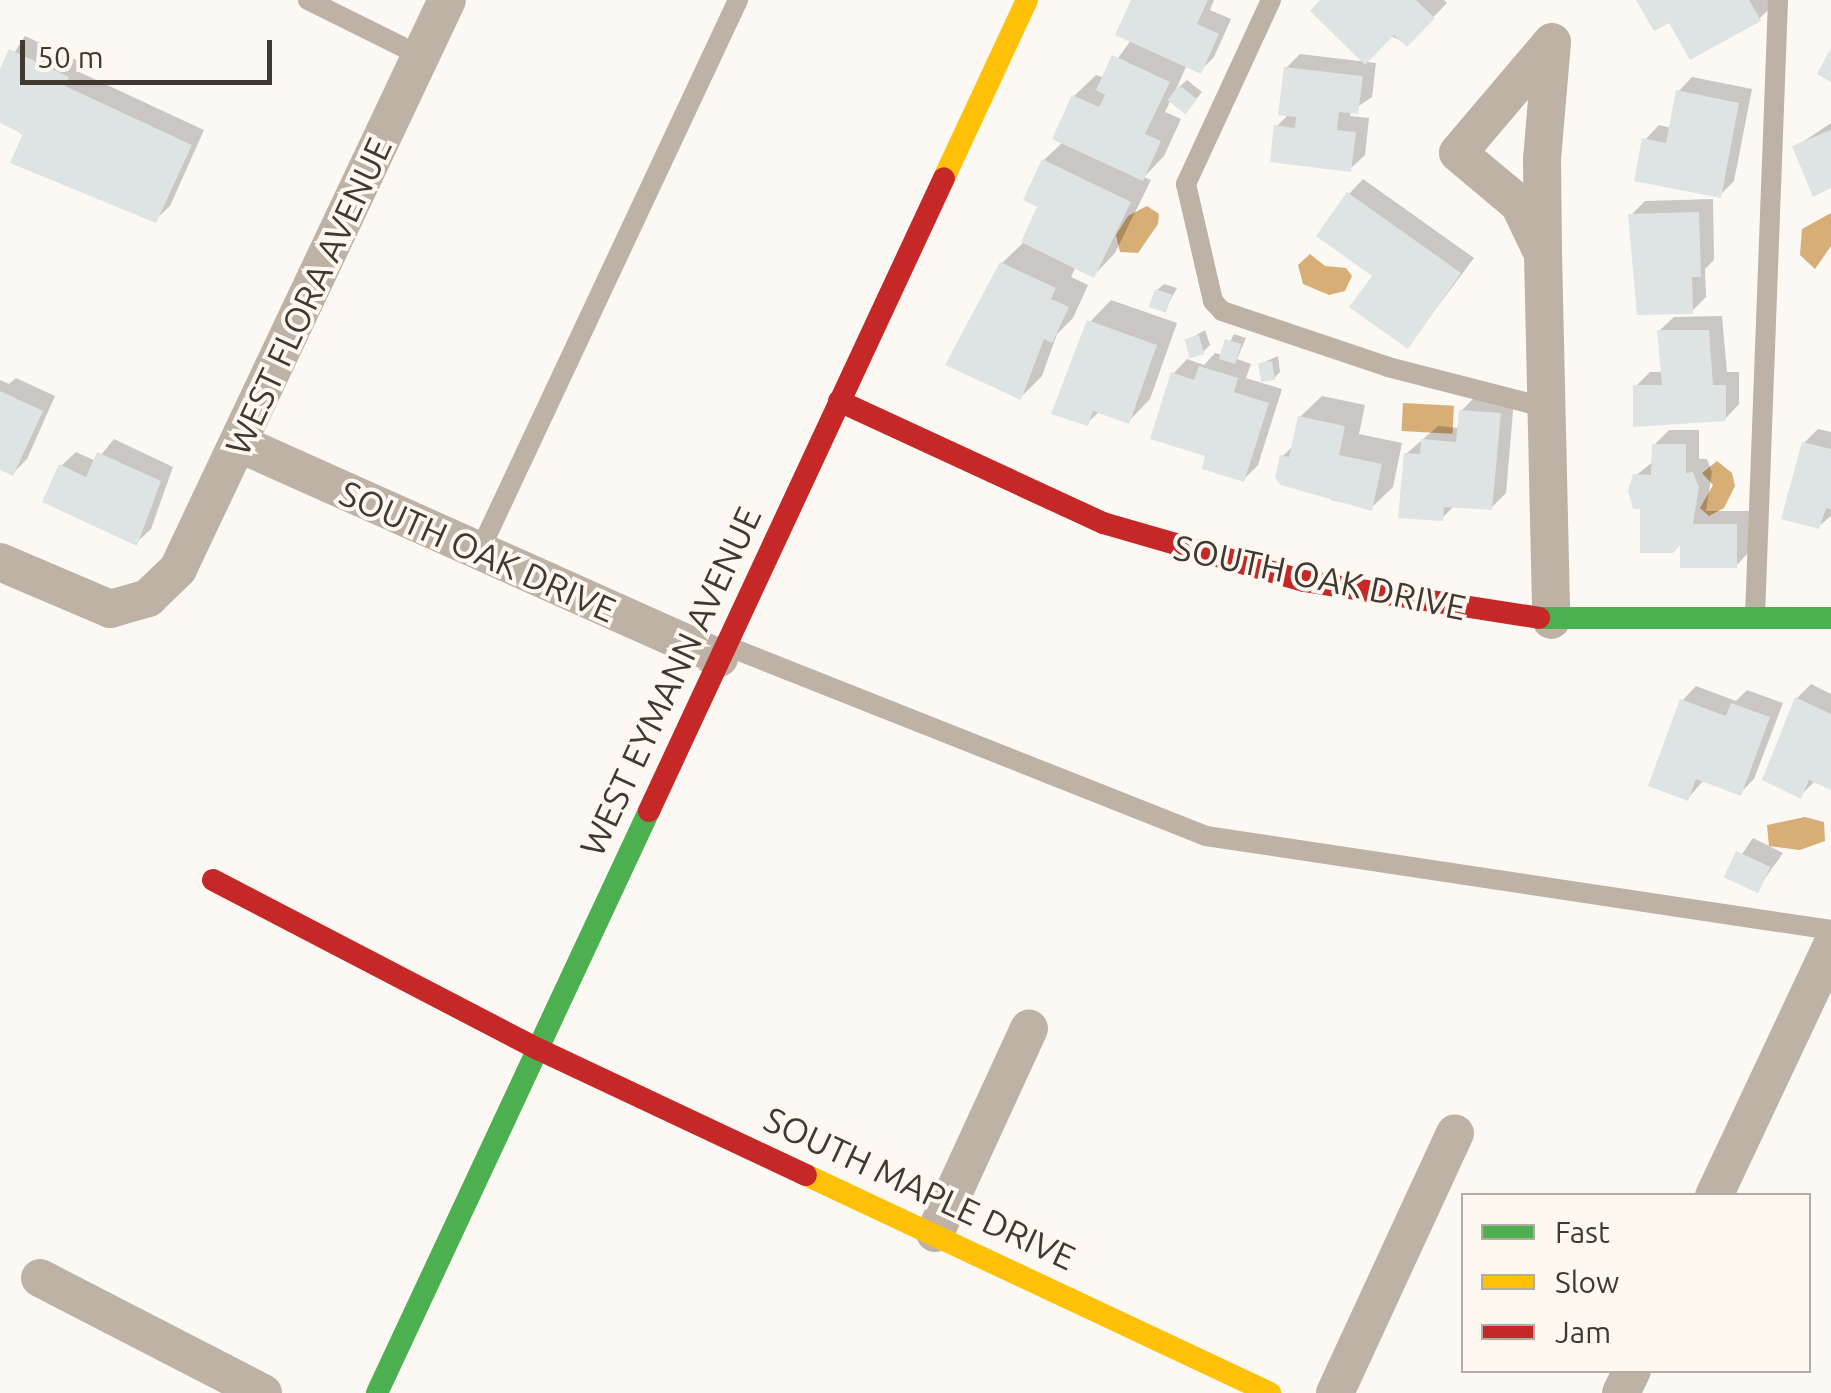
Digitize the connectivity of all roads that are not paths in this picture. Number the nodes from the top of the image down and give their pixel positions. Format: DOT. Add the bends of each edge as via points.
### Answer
graph roads {
  1 [pos="308,0"];
  2 [pos="447,0"];
  3 [pos="738,0"];
  4 [pos="1027,0"];
  5 [pos="1271,0"];
  6 [pos="1778,0"];
  7 [pos="421,56"];
  8 [pos="1544,254"];
  9 [pos="838,401"];
  10 [pos="1548,408"];
  11 [pos="238,443"];
  12 [pos="479,552"];
  13 [pos="0,562"];
  14 [pos="1755,618"];
  15 [pos="1831,618"];
  16 [pos="1551,620"];
  17 [pos="722,652"];
  18 [pos="213,880"];
  19 [pos="1831,930"];
  20 [pos="1831,947"];
  21 [pos="1029,1029"];
  22 [pos="538,1049"];
  23 [pos="1455,1133"];
  24 [pos="1715,1193"];
  25 [pos="935,1233"];
  26 [pos="40,1278"];
  27 [pos="262,1393"];
  28 [pos="378,1393"];
  29 [pos="1270,1393"];
  30 [pos="1334,1393"];
  1 -- 7 [label="lane"];
  2 -- 7 [label="street, WEST FLORA AVENUE"];
  3 -- 12 [label="lane"];
  4 -- 9 [label="street, WEST EYMANN AVENUE"];
  5 -- 10 [label="lane" via="1186,184 1212,301 1388,368"];
  6 -- 14 [label="lane"];
  7 -- 11 [label="street, WEST FLORA AVENUE"];
  8 -- 8 [label="street" via="1519,204 1458,153 1552,42 1542,159"];
  8 -- 10 [label="street"];
  9 -- 16 [label="street, SOUTH OAK DRIVE" via="1032,494 1172,547 1304,581"];
  9 -- 17 [label="street, WEST EYMANN AVENUE"];
  10 -- 16 [label="street"];
  11 -- 12 [label="street, SOUTH OAK DRIVE"];
  11 -- 13 [label="street, WEST FLORA AVENUE" via="163,588 110,609"];
  12 -- 17 [label="street, SOUTH OAK DRIVE"];
  14 -- 15 [label="street, SOUTH OAK DRIVE"];
  14 -- 16 [label="street, SOUTH OAK DRIVE"];
  17 -- 19 [label="lane" via="1206,836"];
  17 -- 22 [label="street, WEST EYMANN AVENUE"];
  18 -- 22 [label="street, SOUTH MAPLE DRIVE"];
  20 -- 24 [label="street"];
  21 -- 25 [label="street"];
  22 -- 25 [label="street, SOUTH MAPLE DRIVE"];
  22 -- 28 [label="street, WEST EYMANN AVENUE"];
  23 -- 30 [label="street"];
  25 -- 29 [label="street, SOUTH MAPLE DRIVE"];
  26 -- 27 [label="street"];
}
